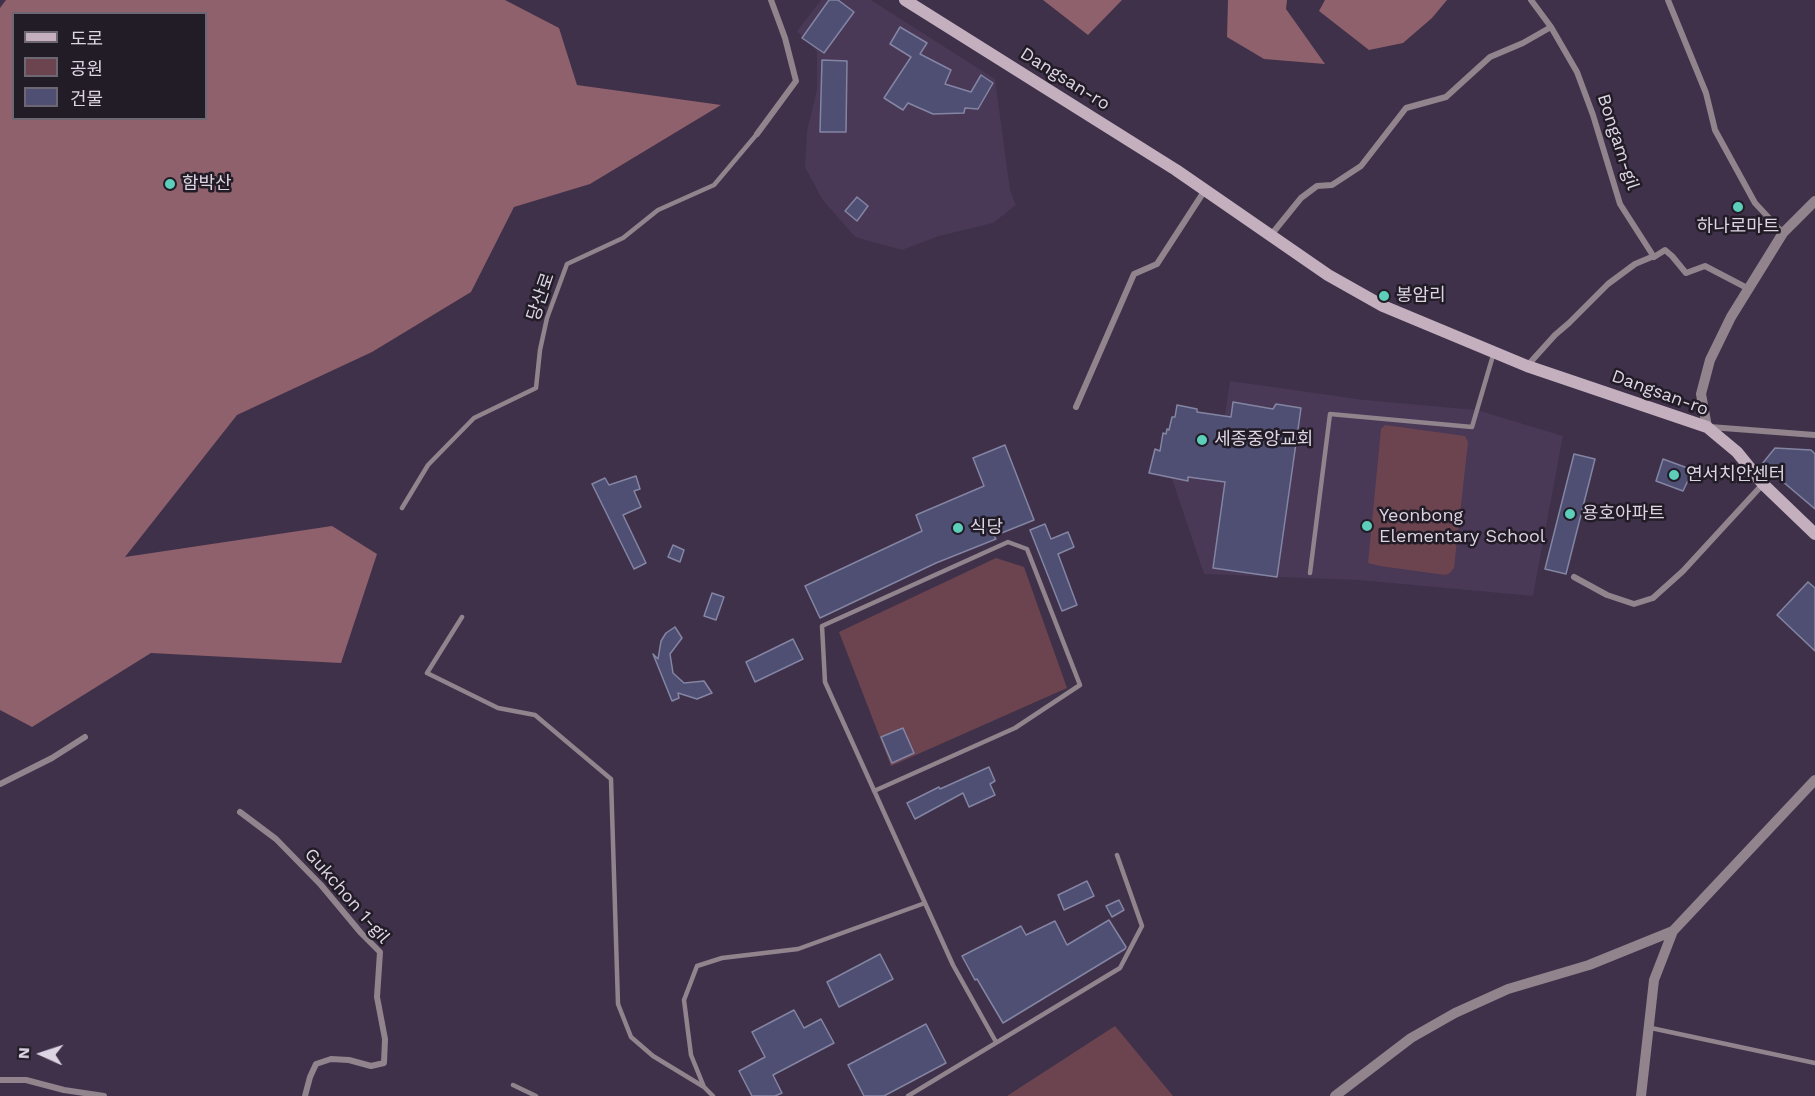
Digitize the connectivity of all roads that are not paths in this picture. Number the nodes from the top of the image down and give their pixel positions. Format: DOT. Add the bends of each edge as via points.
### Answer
graph roads {
  1 [pos="771,0"];
  2 [pos="905,0"];
  3 [pos="1531,0"];
  4 [pos="1668,0"];
  5 [pos="1551,27"];
  6 [pos="756,134"];
  7 [pos="1205,190"];
  8 [pos="1815,201"];
  9 [pos="1784,233"];
  10 [pos="1271,236"];
  11 [pos="1654,256"];
  12 [pos="1749,289"];
  13 [pos="1494,352"];
  14 [pos="1527,366"];
  15 [pos="1076,407"];
  16 [pos="1707,427"];
  17 [pos="1815,435"];
  18 [pos="1763,484"];
  19 [pos="402,508"];
  20 [pos="1815,534"];
  21 [pos="1310,573"];
  22 [pos="1574,577"];
  23 [pos="462,617"];
  24 [pos="85,737"];
  25 [pos="1815,780"];
  26 [pos="0,784"];
  27 [pos="874,790"];
  28 [pos="240,812"];
  29 [pos="1117,855"];
  30 [pos="925,903"];
  31 [pos="1672,931"];
  32 [pos="1648,1027"];
  33 [pos="996,1042"];
  34 [pos="1815,1063"];
  35 [pos="0,1080"];
  36 [pos="513,1085"];
  37 [pos="704,1088"];
  38 [pos="104,1096"];
  39 [pos="305,1096"];
  40 [pos="536,1096"];
  41 [pos="713,1096"];
  42 [pos="908,1096"];
  43 [pos="1335,1096"];
  44 [pos="1641,1096"];
  1 -- 6 [label="street" via="796,81"];
  2 -- 7 [label="main road, Dangsan-ro"];
  3 -- 5 [label="street, Bongam-gil"];
  4 -- 9 [label="street" via="1706,93 1715,130 1755,203"];
  5 -- 10 [label="street" via="1490,57 1446,97 1406,108 1361,166 1332,185 1317,186 1301,198"];
  5 -- 11 [label="street, Bongam-gil" via="1577,72 1620,204"];
  6 -- 19 [label="lane, 당산로" via="714,185 658,210 623,238 567,264 547,318 536,387 474,418 428,465"];
  7 -- 10 [label="main road, Dangsan-ro"];
  7 -- 15 [label="street" via="1157,264 1134,274"];
  8 -- 9 [label="street"];
  9 -- 12 [label="street"];
  10 -- 13 [label="main road, Dangsan-ro" via="1383,306"];
  11 -- 12 [label="street" via="1665,250 1686,273 1706,266"];
  11 -- 14 [label="street" via="1635,264 1608,284"];
  12 -- 16 [label="street" via="1710,360 1701,394"];
  13 -- 14 [label="main road, Dangsan-ro"];
  13 -- 21 [label="lane" via="1472,427 1330,414"];
  14 -- 16 [label="main road, Dangsan-ro"];
  16 -- 17 [label="street"];
  16 -- 18 [label="main road, Dangsan-ro" via="1737,452"];
  18 -- 20 [label="main road, Dangsan-ro"];
  18 -- 22 [label="street" via="1653,598 1634,604"];
  23 -- 37 [label="lane" via="428,673 498,708 535,715 611,778 618,1005 632,1037 653,1056"];
  24 -- 26 [label="street"];
  25 -- 31 [label="street"];
  27 -- 27 [label="lane" via="825,681 822,626 1008,542 1027,549 1080,685 1015,728"];
  27 -- 30 [label="lane"];
  28 -- 39 [label="street, Gukchon 1-gil" via="276,839 380,952 377,997 386,1039 384,1063 371,1066 331,1059 316,1064"];
  29 -- 33 [label="lane" via="1142,926 1119,968"];
  30 -- 33 [label="lane" via="953,965"];
  30 -- 37 [label="lane" via="798,949 722,958 697,966 684,1000 691,1055"];
  31 -- 32 [label="street" via="1654,980"];
  31 -- 43 [label="street" via="1589,965 1508,989 1455,1013 1410,1038"];
  32 -- 34 [label="lane"];
  32 -- 44 [label="street"];
  33 -- 42 [label="lane"];
  35 -- 38 [label="street" via="26,1080"];
  36 -- 40 [label="lane"];
  37 -- 41 [label="lane"];
}
